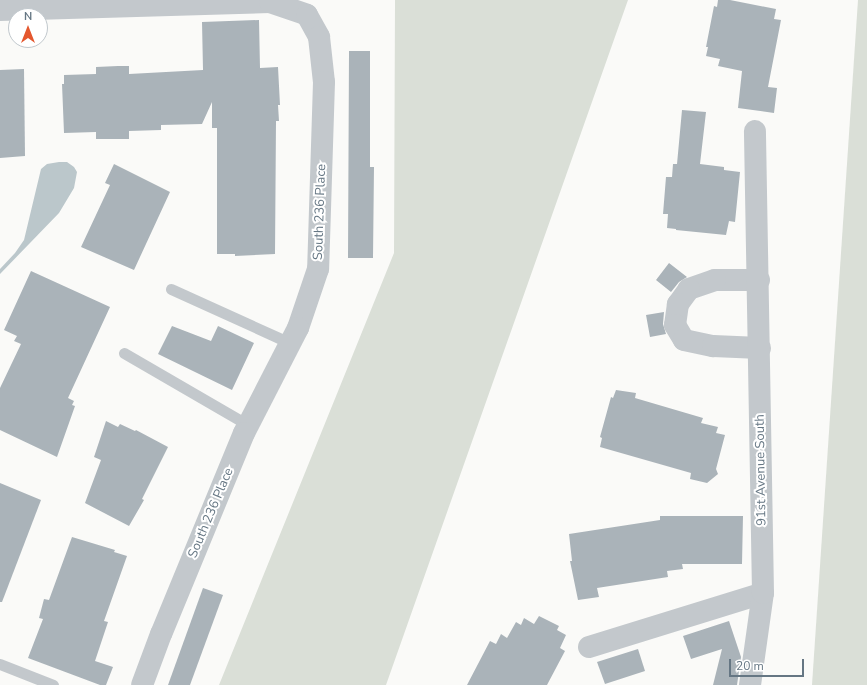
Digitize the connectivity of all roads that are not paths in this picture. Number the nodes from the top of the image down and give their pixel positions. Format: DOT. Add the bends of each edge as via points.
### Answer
graph roads {
  1 [pos="0,10"];
  2 [pos="755,131"];
  3 [pos="759,280"];
  4 [pos="171,289"];
  5 [pos="290,343"];
  6 [pos="760,348"];
  7 [pos="124,353"];
  8 [pos="248,425"];
  9 [pos="763,593"];
  10 [pos="590,647"];
  11 [pos="0,664"];
  12 [pos="53,685"];
  13 [pos="142,685"];
  14 [pos="750,685"];
  1 -- 5 [label="street, South 236 Place" via="270,2 306,15 319,38 324,82 318,269 298,328"];
  2 -- 3 [label="street, 91st Avenue South"];
  3 -- 6 [label="street, 91st Avenue South"];
  3 -- 6 [label="street" via="715,280 688,289 678,304 675,325 684,340 713,346"];
  4 -- 5 [label="lane"];
  5 -- 8 [label="street, South 236 Place"];
  6 -- 9 [label="street, 91st Avenue South"];
  7 -- 8 [label="lane"];
  8 -- 13 [label="street, South 236 Place"];
  9 -- 10 [label="street"];
  9 -- 14 [label="street, 91st Avenue South"];
  11 -- 12 [label="lane"];
}
